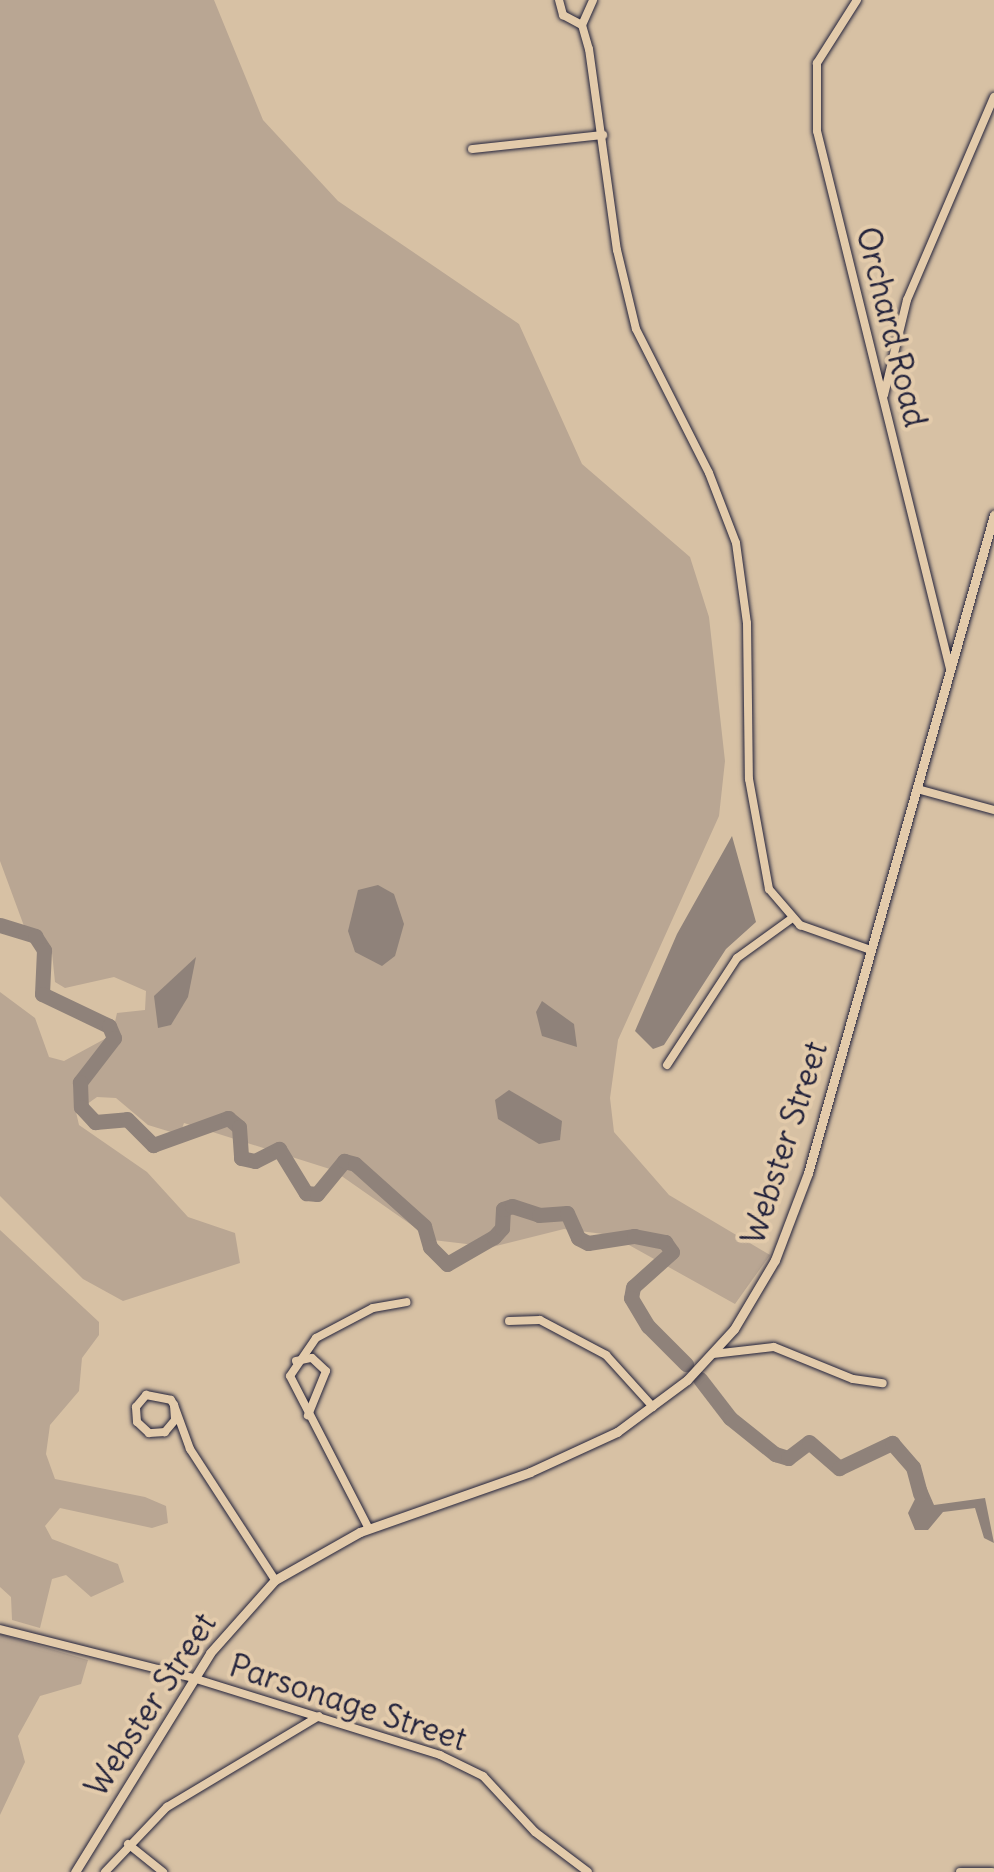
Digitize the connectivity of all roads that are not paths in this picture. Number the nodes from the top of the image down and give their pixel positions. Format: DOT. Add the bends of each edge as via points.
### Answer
graph roads {
  1 [pos="559,0"];
  2 [pos="593,0"];
  3 [pos="857,0"];
  4 [pos="582,25"];
  5 [pos="994,96"];
  6 [pos="603,135"];
  7 [pos="472,149"];
  8 [pos="884,400"];
  9 [pos="994,515"];
  10 [pos="952,674"];
  11 [pos="917,789"];
  12 [pos="994,810"];
  13 [pos="791,919"];
  14 [pos="870,950"];
  15 [pos="667,1064"];
  16 [pos="406,1302"];
  17 [pos="510,1322"];
  18 [pos="713,1354"];
  19 [pos="296,1361"];
  20 [pos="883,1382"];
  21 [pos="174,1405"];
  22 [pos="654,1407"];
  23 [pos="308,1417"];
  24 [pos="370,1529"];
  25 [pos="275,1580"];
  26 [pos="0,1628"];
  27 [pos="193,1678"];
  28 [pos="319,1716"];
  29 [pos="128,1844"];
  30 [pos="75,1872"];
  31 [pos="105,1872"];
  32 [pos="164,1872"];
  33 [pos="588,1872"];
  34 [pos="960,1872"];
  35 [pos="992,1872"];
  1 -- 4 [label="street" via="563,16"];
  2 -- 4 [label="street"];
  3 -- 8 [label="street, Orchard Road" via="822,48 814,108"];
  4 -- 6 [label="street"];
  5 -- 8 [label="street" via="907,300"];
  6 -- 7 [label="street"];
  6 -- 13 [label="street" via="617,250 636,330 709,473 736,543 746,601 747,743 756,829 769,889"];
  8 -- 10 [label="street, Orchard Road"];
  9 -- 10 [label="street, Webster Street"];
  10 -- 11 [label="street, Webster Street"];
  11 -- 12 [label="street"];
  11 -- 14 [label="street, Webster Street"];
  13 -- 14 [label="street"];
  13 -- 15 [label="street" via="737,958"];
  14 -- 18 [label="street, Webster Street" via="790,1225 766,1279"];
  16 -- 19 [label="street" via="373,1308 334,1327 306,1344"];
  17 -- 22 [label="street" via="540,1320 606,1355"];
  18 -- 20 [label="street" via="774,1347 853,1380"];
  18 -- 22 [label="street, Webster Street"];
  19 -- 23 [label="street" via="290,1382"];
  19 -- 23 [label="street" via="312,1358 326,1371"];
  21 -- 21 [label="street" via="162,1394 146,1395 136,1407 138,1422 149,1432 164,1432 175,1420"];
  21 -- 25 [label="street" via="190,1449"];
  22 -- 24 [label="street, Webster Street" via="567,1457"];
  23 -- 24 [label="street"];
  24 -- 25 [label="street, Webster Street"];
  25 -- 27 [label="street, Webster Street"];
  26 -- 27 [label="street, Parsonage Street"];
  27 -- 28 [label="street, Parsonage Street"];
  27 -- 30 [label="street, Webster Street"];
  28 -- 29 [label="street" via="166,1806"];
  28 -- 33 [label="street, Parsonage Street" via="483,1776 534,1832"];
  29 -- 31 [label="street"];
  29 -- 32 [label="street"];
  34 -- 35 [label="street"];
}
